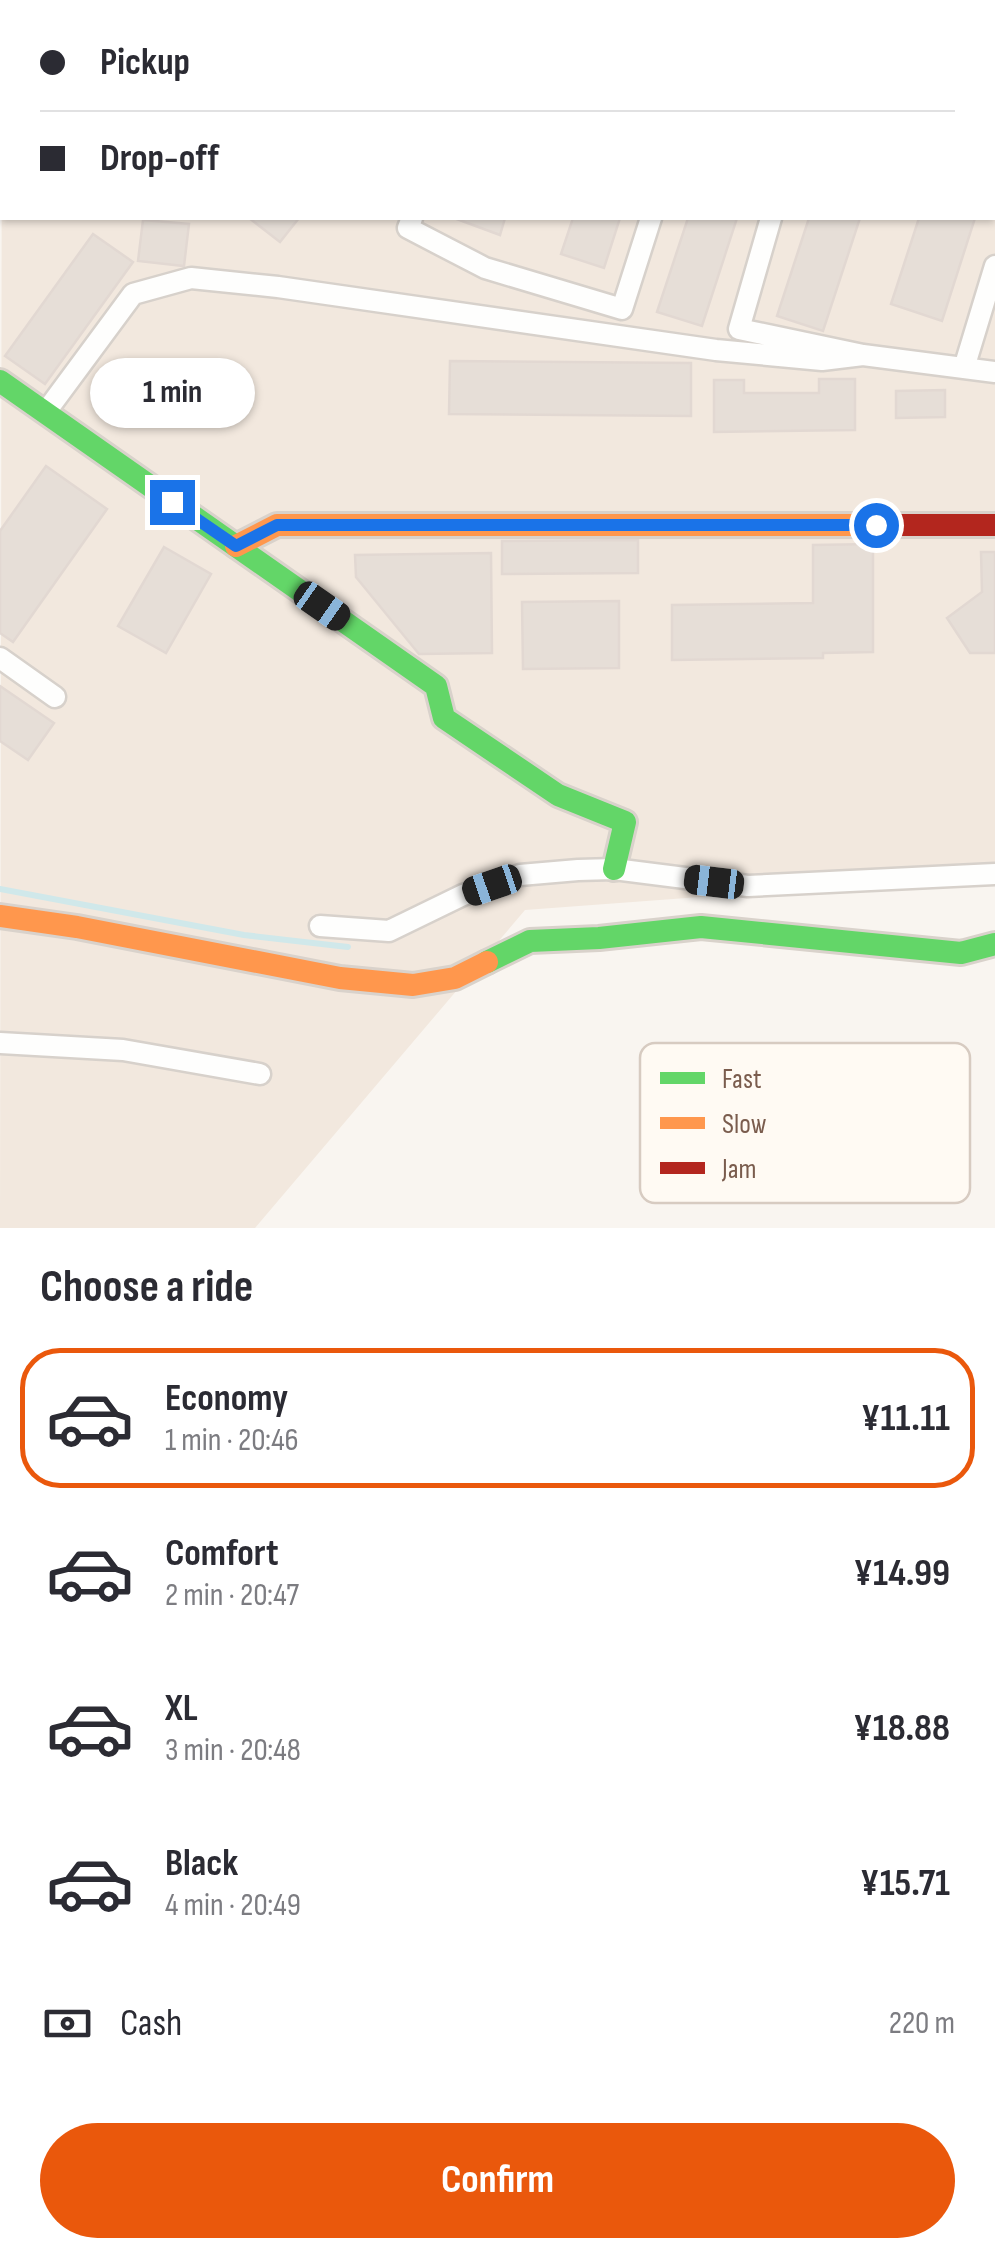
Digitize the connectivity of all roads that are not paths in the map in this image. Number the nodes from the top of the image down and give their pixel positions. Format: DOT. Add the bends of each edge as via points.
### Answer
graph roads {
  1 [pos="411,220"];
  2 [pos="650,220"];
  3 [pos="769,220"];
  4 [pos="995,266"];
  5 [pos="863,356"];
  6 [pos="964,368"];
  7 [pos="995,372"];
  8 [pos="0,381"];
  9 [pos="45,413"];
  10 [pos="995,525"];
  11 [pos="236,546"];
  12 [pos="0,658"];
  13 [pos="55,697"];
  14 [pos="614,870"];
  15 [pos="995,874"];
  16 [pos="0,916"];
  17 [pos="320,926"];
  18 [pos="995,944"];
  19 [pos="0,1043"];
  20 [pos="260,1074"];
  1 -- 2 [label="street" via="408,228 485,268 622,308"];
  3 -- 5 [label="street" via="739,328"];
  4 -- 6 [label="street"];
  5 -- 6 [label="street"];
  5 -- 9 [label="street" via="822,360 716,350 191,278 133,294"];
  6 -- 7 [label="street"];
  8 -- 9 [label="street"];
  9 -- 11 [label="street"];
  10 -- 11 [label="street" via="277,525"];
  11 -- 14 [label="street" via="436,686 444,718 558,795 625,822"];
  12 -- 13 [label="street"];
  14 -- 15 [label="street" via="748,886"];
  14 -- 17 [label="street" via="520,875 389,931"];
  16 -- 18 [label="street" via="412,985 455,978 530,940 701,926 962,953"];
  19 -- 20 [label="street" via="123,1050"];
}
